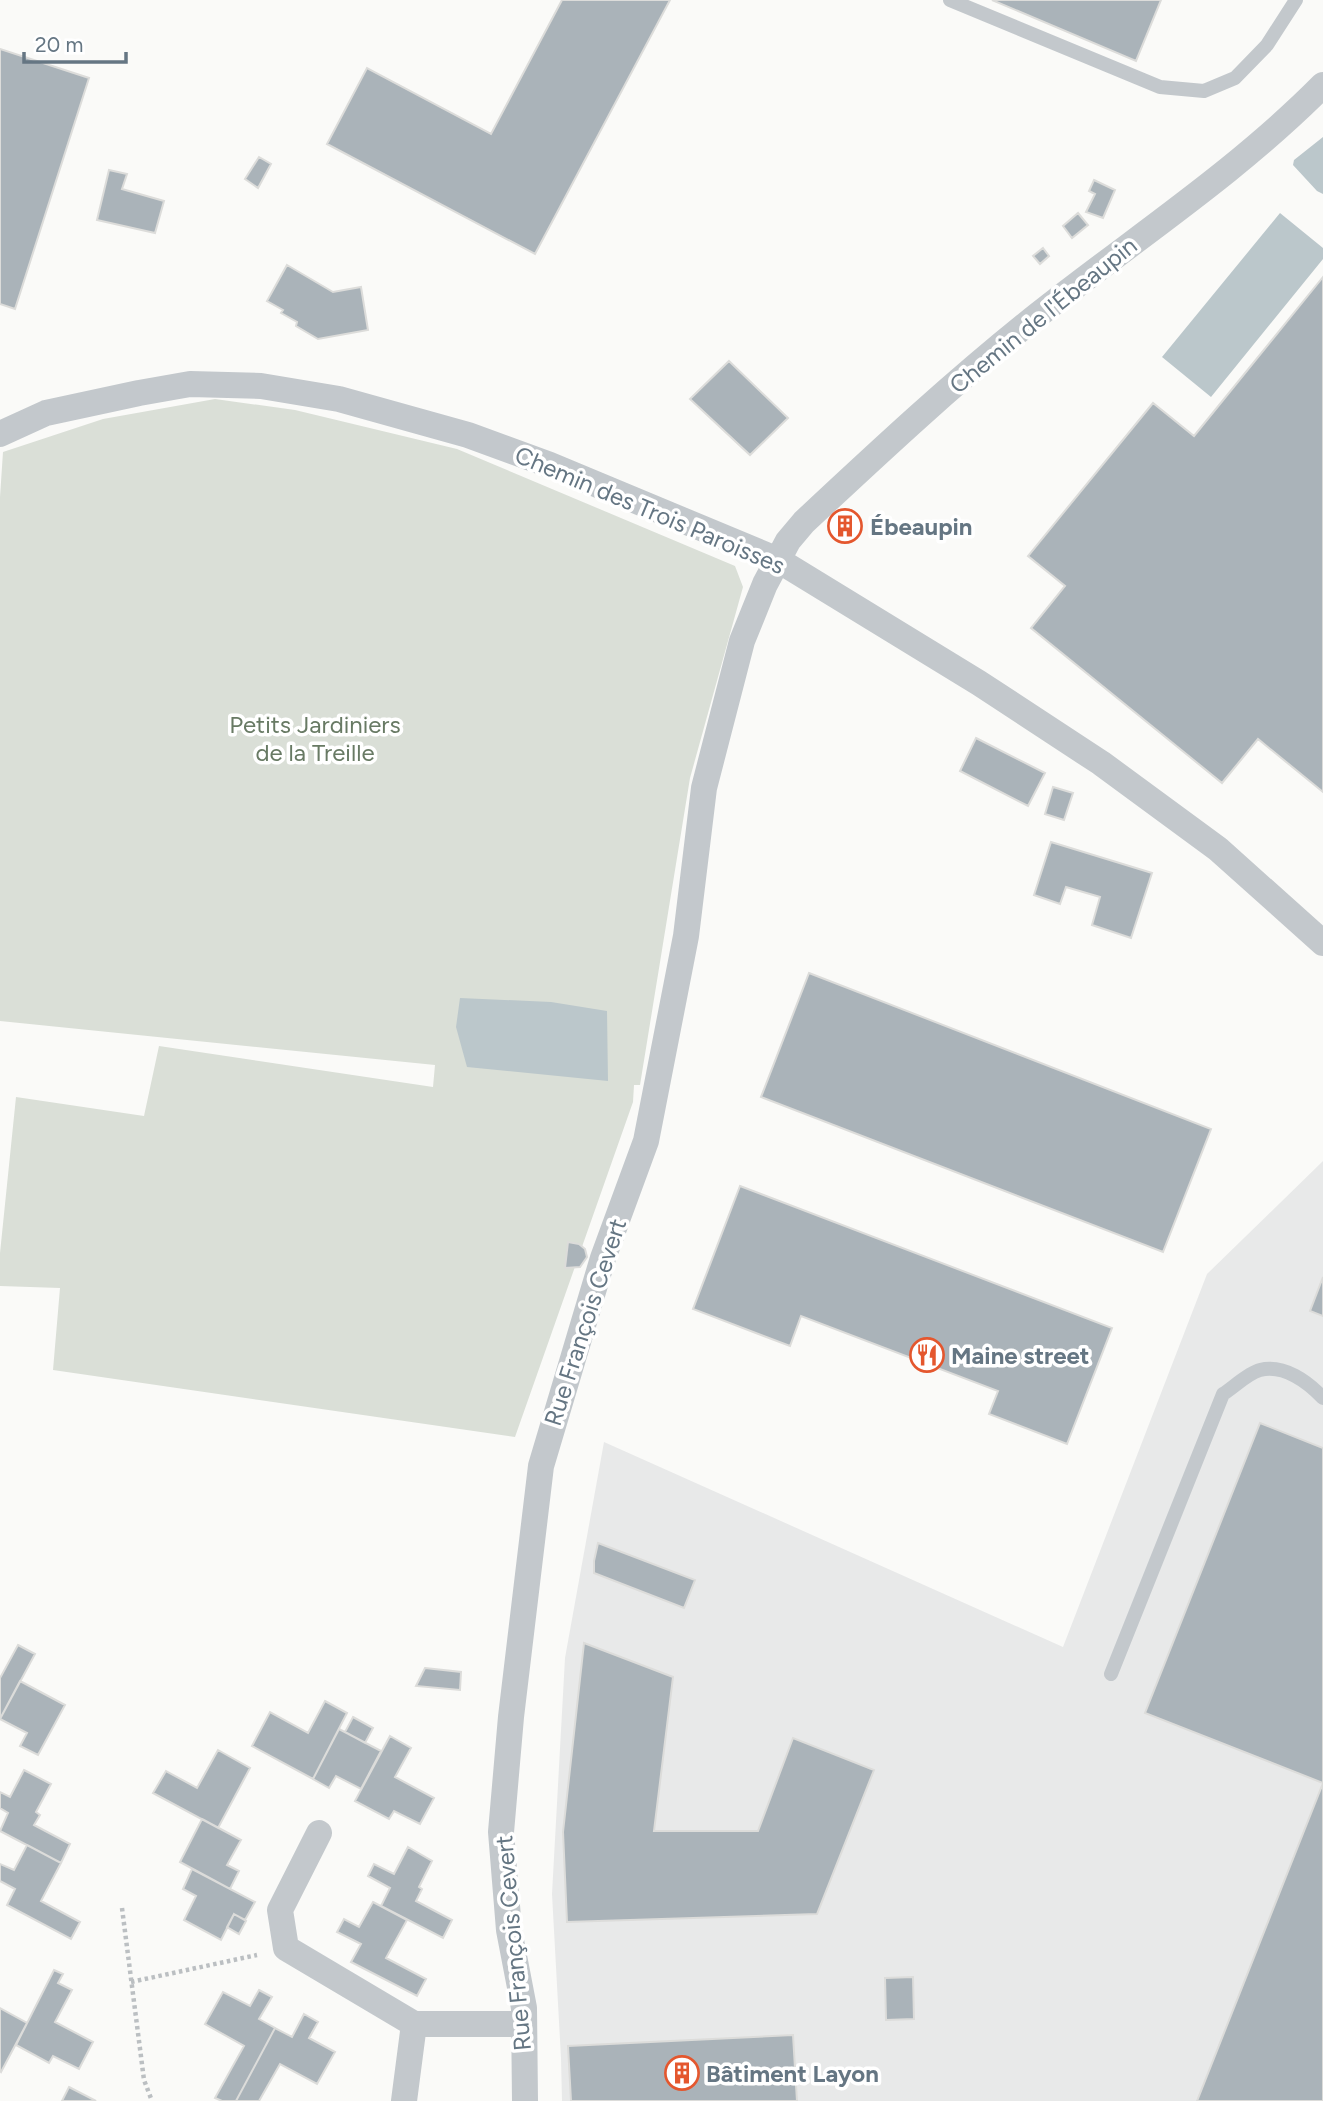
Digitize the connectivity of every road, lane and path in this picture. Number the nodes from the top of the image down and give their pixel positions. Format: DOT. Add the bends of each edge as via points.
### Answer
graph roads {
  1 [pos="950,0"];
  2 [pos="1296,0"];
  3 [pos="1323,85"];
  4 [pos="0,433"];
  5 [pos="778,560"];
  6 [pos="1323,943"];
  7 [pos="1323,1398"];
  8 [pos="1111,1674"];
  9 [pos="319,1833"];
  10 [pos="122,1908"];
  11 [pos="286,1948"];
  12 [pos="131,1982"];
  13 [pos="414,2024"];
  14 [pos="524,2024"];
  15 [pos="152,2101"];
  16 [pos="404,2101"];
  17 [pos="525,2101"];
  1 -- 2 [label="lane" via="1160,87 1204,91 1235,78 1267,45"];
  3 -- 5 [label="street, Chemin de l'Ébeaupin" via="1224,173 1037,316 915,418 804,522"];
  4 -- 5 [label="street, Chemin des Trois Paroisses" via="46,413 139,393 190,384 261,386 339,399 468,435"];
  5 -- 6 [label="street, Chemin des Trois Paroisses" via="1101,763 1218,849"];
  5 -- 14 [label="street, Rue François Cevert" via="742,641 704,788 686,936 646,1140 603,1258 541,1466 501,1832 509,1930"];
  7 -- 8 [label="lane" via="1299,1378 1271,1370 1259,1370 1223,1394"];
  9 -- 11 [label="street" via="280,1910"];
  10 -- 12 [label="path"];
  11 -- 12 [label="path"];
  11 -- 13 [label="street"];
  12 -- 15 [label="path" via="144,2080"];
  13 -- 14 [label="street"];
  13 -- 16 [label="street"];
  14 -- 17 [label="street, Rue François Cevert"];
}
